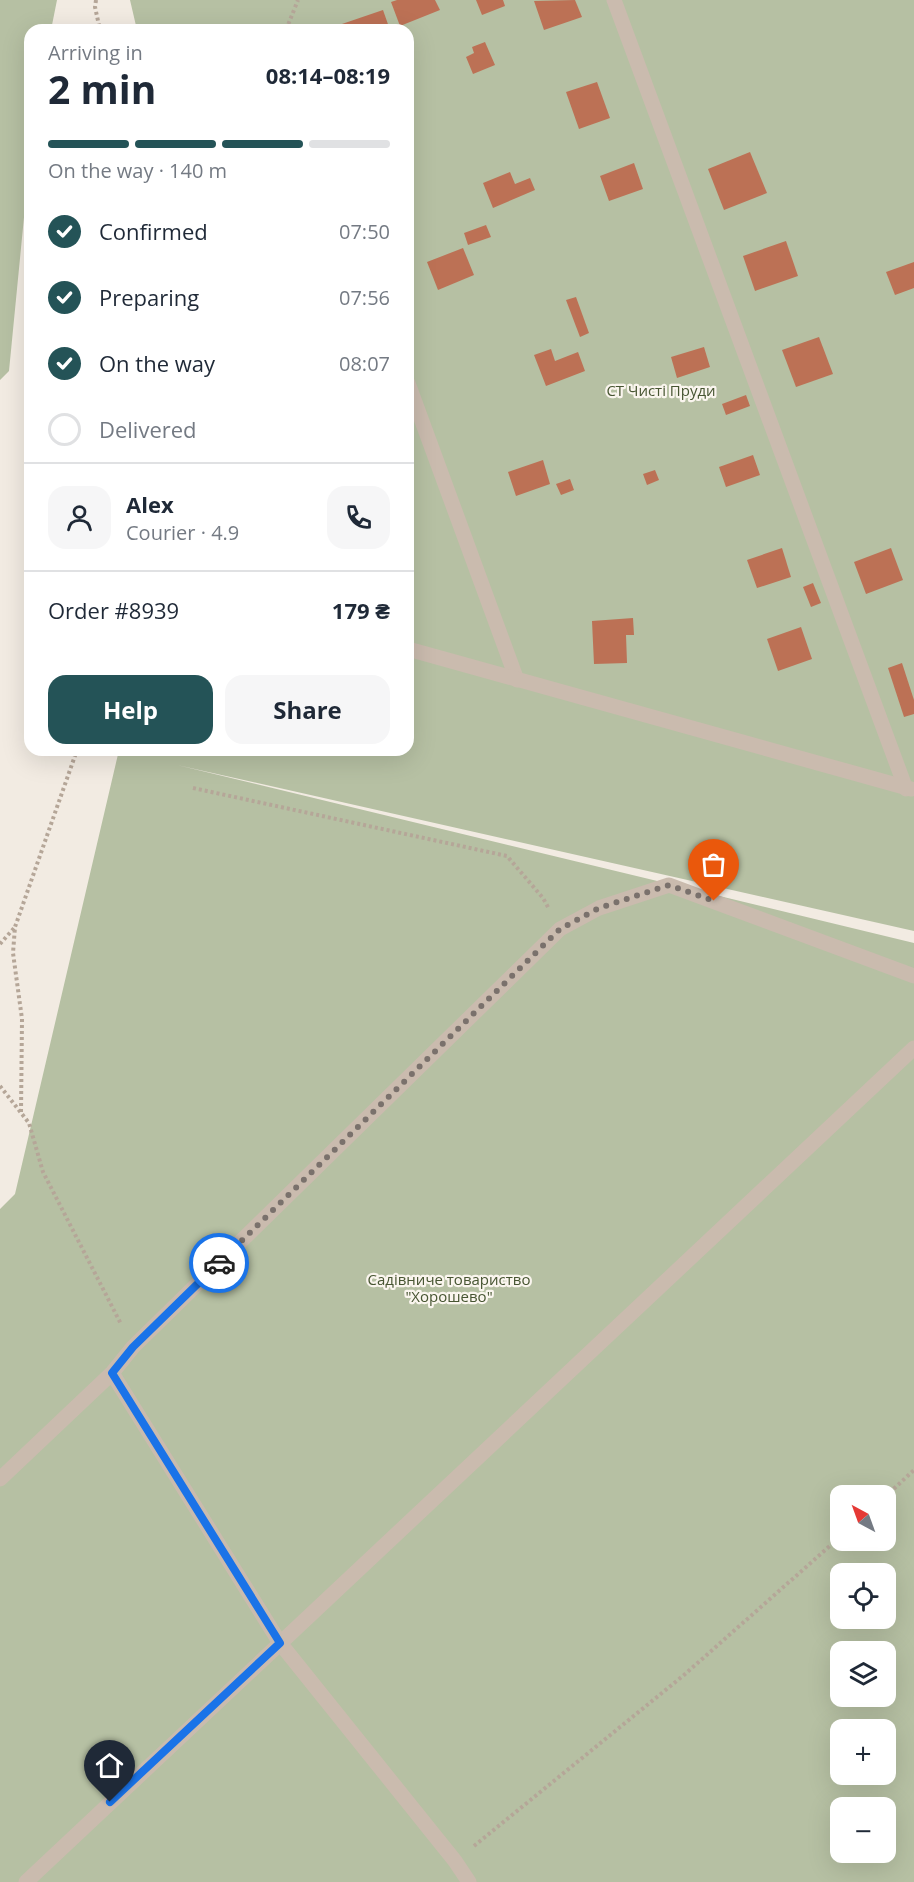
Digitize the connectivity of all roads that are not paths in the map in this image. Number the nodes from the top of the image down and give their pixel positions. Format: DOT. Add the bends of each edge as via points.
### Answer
graph roads {
  1 [pos="614,0"];
  2 [pos="414,399"];
  3 [pos="414,651"];
  4 [pos="518,680"];
  5 [pos="910,789"];
  6 [pos="914,976"];
  7 [pos="914,1048"];
  8 [pos="112,1373"];
  9 [pos="0,1479"];
  10 [pos="280,1643"];
  11 [pos="26,1882"];
  12 [pos="469,1882"];
  1 -- 5 [label="lane"];
  2 -- 4 [label="lane"];
  3 -- 4 [label="lane"];
  4 -- 5 [label="lane"];
  6 -- 8 [label="lane" via="669,885 599,908 560,929 133,1347"];
  7 -- 10 [label="lane"];
  8 -- 9 [label="lane"];
  8 -- 10 [label="lane"];
  10 -- 11 [label="lane"];
  10 -- 12 [label="lane"];
}
